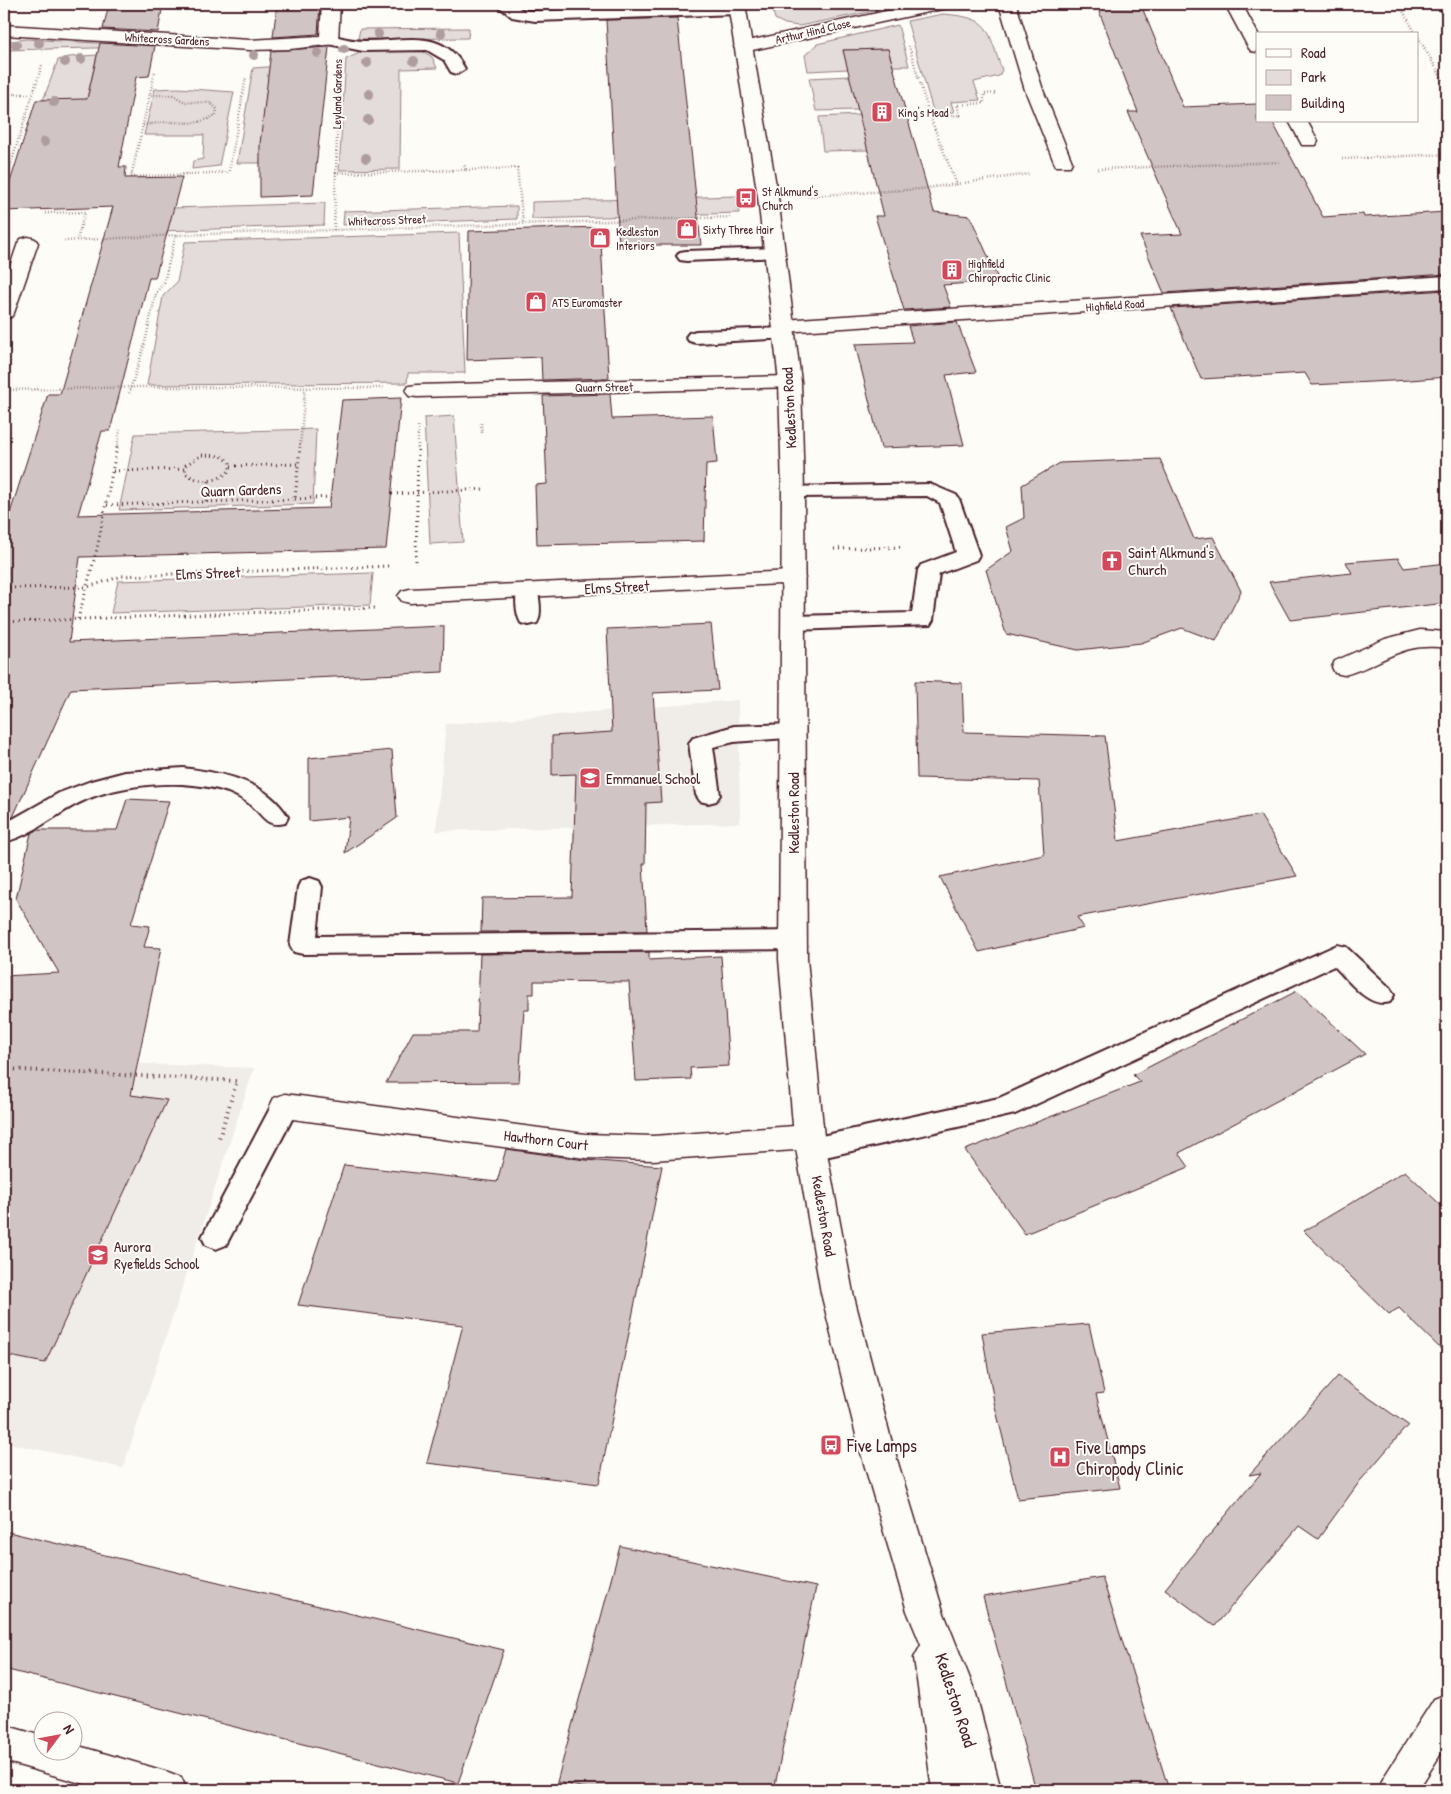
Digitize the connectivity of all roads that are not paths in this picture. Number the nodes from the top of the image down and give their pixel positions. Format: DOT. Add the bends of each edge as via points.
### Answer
graph roads {
  1 [pos="331,4"];
  2 [pos="504,4"];
  3 [pos="942,4"];
  4 [pos="1007,4"];
  5 [pos="1233,4"];
  6 [pos="736,6"];
  7 [pos="652,8"];
  8 [pos="4,30"];
  9 [pos="329,40"];
  10 [pos="1256,45"];
  11 [pos="743,47"];
  12 [pos="456,69"];
  13 [pos="1299,122"];
  14 [pos="1309,141"];
  15 [pos="1063,162"];
  16 [pos="28,242"];
  17 [pos="775,253"];
  18 [pos="686,256"];
  19 [pos="10,278"];
  20 [pos="1447,282"];
  21 [pos="4,313"];
  22 [pos="784,330"];
  23 [pos="696,337"];
  24 [pos="790,382"];
  25 [pos="418,391"];
  26 [pos="793,491"];
  27 [pos="793,578"];
  28 [pos="527,591"];
  29 [pos="410,596"];
  30 [pos="529,618"];
  31 [pos="794,623"];
  32 [pos="1447,640"];
  33 [pos="1344,667"];
  34 [pos="793,732"];
  35 [pos="708,795"];
  36 [pos="276,817"];
  37 [pos="4,834"];
  38 [pos="310,887"];
  39 [pos="793,940"];
  40 [pos="1381,995"];
  41 [pos="285,1106"];
  42 [pos="811,1143"];
  43 [pos="216,1237"];
  44 [pos="925,1611"];
  45 [pos="1447,1711"];
  46 [pos="4,1743"];
  47 [pos="168,1790"];
  48 [pos="951,1790"];
  49 [pos="982,1790"];
  50 [pos="1397,1790"];
  1 -- 9 [label="street"];
  2 -- 7 [label="lane" via="518,14 535,16"];
  3 -- 11 [label="street, Arthur Hind Close"];
  4 -- 15 [label="street" via="1034,90"];
  5 -- 10 [label="street"];
  6 -- 7 [label="lane"];
  6 -- 11 [label="street, Kedleston Road"];
  8 -- 9 [label="street, Whitecross Gardens" via="273,46"];
  9 -- 12 [label="lane, Leyland Gardens" via="363,46 432,46 450,57"];
  11 -- 17 [label="street, Kedleston Road"];
  13 -- 14 [label="street"];
  16 -- 19 [label="street"];
  17 -- 18 [label="lane"];
  17 -- 22 [label="street, Kedleston Road"];
  19 -- 21 [label="street"];
  20 -- 22 [label="street, Highfield Road"];
  22 -- 23 [label="lane"];
  22 -- 24 [label="street, Kedleston Road"];
  24 -- 25 [label="street, Quarn Street"];
  24 -- 26 [label="street, Kedleston Road"];
  26 -- 27 [label="street, Kedleston Road"];
  26 -- 31 [label="lane" via="930,490 949,499 968,555 929,570 922,620"];
  27 -- 28 [label="street, Elms Street"];
  27 -- 31 [label="street, Kedleston Road"];
  28 -- 29 [label="street, Elms Street"];
  28 -- 30 [label="lane"];
  31 -- 34 [label="street, Kedleston Road"];
  32 -- 33 [label="street" via="1432,636 1405,639"];
  34 -- 35 [label="lane" via="738,734 701,744"];
  34 -- 39 [label="street, Kedleston Road"];
  36 -- 37 [label="lane" via="268,804 251,793 220,781 188,776 141,778 104,785 76,795"];
  38 -- 39 [label="lane" via="303,946"];
  39 -- 42 [label="street, Kedleston Road" via="803,1091"];
  40 -- 42 [label="lane" via="1337,954 1005,1107"];
  41 -- 42 [label="street, Hawthorn Court" via="585,1146 653,1148"];
  41 -- 43 [label="lane"];
  42 -- 44 [label="street, Kedleston Road" via="837,1293 875,1443"];
  44 -- 48 [label="street, Kedleston Road"];
  44 -- 49 [label="street, Kedleston Road" via="958,1694"];
  45 -- 50 [label="street"];
  46 -- 47 [label="street"];
}
